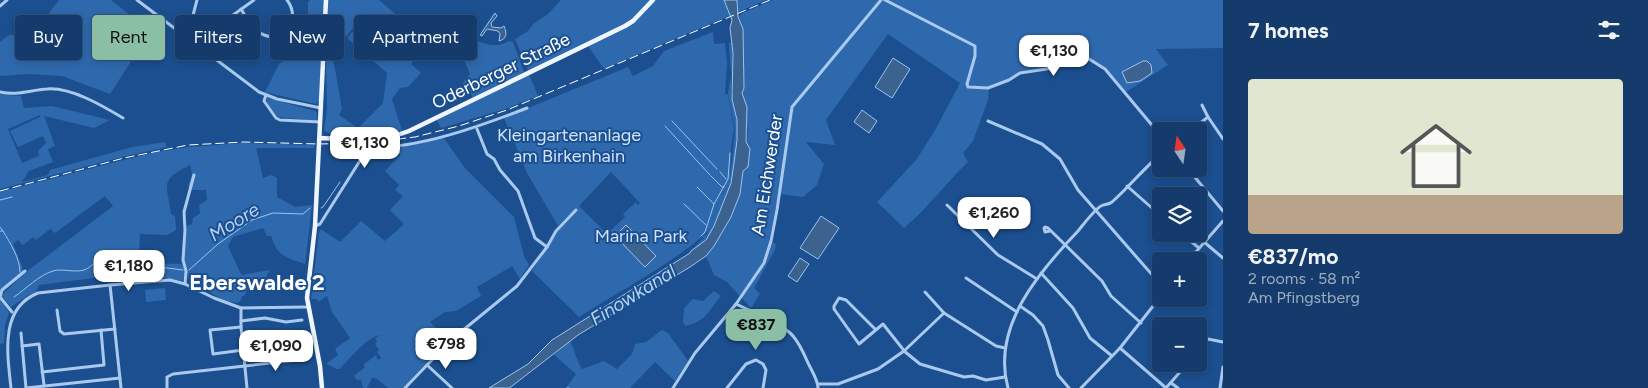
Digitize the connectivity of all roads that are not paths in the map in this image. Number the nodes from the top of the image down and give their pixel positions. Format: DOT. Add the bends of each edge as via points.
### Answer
graph roads {
  1 [pos="7,0"];
  2 [pos="137,0"];
  3 [pos="197,0"];
  4 [pos="254,0"];
  5 [pos="287,0"];
  6 [pos="326,0"];
  7 [pos="653,0"];
  8 [pos="881,0"];
  9 [pos="885,0"];
  10 [pos="0,6"];
  11 [pos="241,9"];
  12 [pos="193,15"];
  13 [pos="233,15"];
  14 [pos="175,29"];
  15 [pos="217,60"];
  16 [pos="0,92"];
  17 [pos="266,95"];
  18 [pos="1202,105"];
  19 [pos="321,108"];
  20 [pos="527,108"];
  21 [pos="1208,117"];
  22 [pos="123,118"];
  23 [pos="988,121"];
  24 [pos="320,122"];
  25 [pos="1202,122"];
  26 [pos="1152,125"];
  27 [pos="477,129"];
  28 [pos="320,138"];
  29 [pos="1223,139"];
  30 [pos="1152,163"];
  31 [pos="194,175"];
  32 [pos="1196,178"];
  33 [pos="1128,186"];
  34 [pos="947,205"];
  35 [pos="1152,208"];
  36 [pos="576,210"];
  37 [pos="1096,211"];
  38 [pos="1223,211"];
  39 [pos="1223,221"];
  40 [pos="315,226"];
  41 [pos="1050,231"];
  42 [pos="1207,239"];
  43 [pos="1191,242"];
  44 [pos="1204,242"];
  45 [pos="1064,245"];
  46 [pos="547,247"];
  47 [pos="1198,248"];
  48 [pos="1195,252"];
  49 [pos="1223,258"];
  50 [pos="25,271"];
  51 [pos="1041,273"];
  52 [pos="1152,275"];
  53 [pos="966,278"];
  54 [pos="1036,279"];
  55 [pos="185,284"];
  56 [pos="110,285"];
  57 [pos="925,292"];
  58 [pos="0,297"];
  59 [pos="736,304"];
  60 [pos="1020,306"];
  61 [pos="308,307"];
  62 [pos="1153,307"];
  63 [pos="241,308"];
  64 [pos="57,310"];
  65 [pos="12,312"];
  66 [pos="1017,312"];
  67 [pos="944,313"];
  68 [pos="302,320"];
  69 [pos="241,321"];
  70 [pos="1141,323"];
  71 [pos="241,327"];
  72 [pos="115,329"];
  73 [pos="101,330"];
  74 [pos="876,330"];
  75 [pos="21,333"];
  76 [pos="1207,340"];
  77 [pos="1223,342"];
  78 [pos="22,346"];
  79 [pos="1005,348"];
  80 [pos="1120,348"];
  81 [pos="243,350"];
  82 [pos="904,351"];
  83 [pos="1112,356"];
  84 [pos="306,359"];
  85 [pos="427,365"];
  86 [pos="245,367"];
  87 [pos="1223,367"];
  88 [pos="42,372"];
  89 [pos="1180,372"];
  90 [pos="1005,377"];
  91 [pos="120,378"];
  92 [pos="1171,383"];
  93 [pos="44,385"];
  94 [pos="818,386"];
  95 [pos="11,388"];
  96 [pos="26,388"];
  97 [pos="121,388"];
  98 [pos="167,388"];
  99 [pos="247,388"];
  100 [pos="322,388"];
  101 [pos="405,388"];
  102 [pos="451,388"];
  103 [pos="673,388"];
  104 [pos="727,388"];
  105 [pos="763,388"];
  106 [pos="1008,388"];
  107 [pos="1069,388"];
  108 [pos="1081,388"];
  109 [pos="1166,388"];
  110 [pos="1178,388"];
  111 [pos="1220,388"];
  1 -- 10 [label="street"];
  2 -- 14 [label="street"];
  3 -- 12 [label="street"];
  4 -- 11 [label="street"];
  5 -- 11 [label="street" via="293,9 292,21 288,31 280,35 265,35 256,30"];
  6 -- 19 [label="main road"];
  7 -- 28 [label="main road, Oderberger Straße" via="626,26 404,133 368,138"];
  8 -- 59 [label="street, Am Eichwerder" via="792,107 771,241 764,263"];
  9 -- 26 [label="street" via="975,46 968,87 988,88 1020,73 1053,68 1074,57 1089,59 1105,68"];
  11 -- 13 [label="street"];
  15 -- 17 [label="street"];
  16 -- 22 [label="street" via="12,94 60,89 101,105"];
  17 -- 19 [label="street"];
  17 -- 24 [label="street" via="264,101 276,118"];
  18 -- 21 [label="street"];
  19 -- 24 [label="main road"];
  20 -- 40 [label="street" via="436,138 368,148 320,224"];
  21 -- 25 [label="street"];
  21 -- 29 [label="street"];
  23 -- 37 [label="street" via="1050,150"];
  24 -- 28 [label="main road"];
  27 -- 46 [label="street" via="485,151 518,191 535,238"];
  28 -- 40 [label="main road"];
  30 -- 33 [label="street"];
  31 -- 55 [label="street" via="184,212 182,260 186,271"];
  32 -- 38 [label="street"];
  33 -- 35 [label="street"];
  33 -- 37 [label="street" via="1111,203"];
  34 -- 54 [label="street" via="998,256"];
  36 -- 46 [label="street" via="556,231"];
  37 -- 45 [label="street"];
  37 -- 52 [label="street"];
  39 -- 42 [label="street"];
  40 -- 61 [label="main road"];
  41 -- 45 [label="street"];
  43 -- 47 [label="street"];
  44 -- 47 [label="street"];
  44 -- 49 [label="street"];
  45 -- 51 [label="street"];
  45 -- 70 [label="street"];
  46 -- 85 [label="street" via="517,286"];
  47 -- 48 [label="street"];
  50 -- 58 [label="street" via="2,290"];
  51 -- 54 [label="street"];
  51 -- 83 [label="street" via="1072,308 1090,338"];
  53 -- 66 [label="street"];
  54 -- 60 [label="street"];
  55 -- 56 [label="street" via="161,280"];
  55 -- 63 [label="street"];
  56 -- 65 [label="street" via="38,293 23,300"];
  56 -- 72 [label="street"];
  57 -- 67 [label="street"];
  58 -- 65 [label="street"];
  59 -- 94 [label="street" via="789,332"];
  59 -- 103 [label="street, Am Eichwerder" via="695,353"];
  60 -- 66 [label="street"];
  60 -- 107 [label="street" via="1043,326 1058,375"];
  61 -- 63 [label="street"];
  61 -- 100 [label="main road"];
  62 -- 70 [label="street"];
  63 -- 69 [label="street"];
  64 -- 73 [label="street" via="60,331 64,334"];
  65 -- 95 [label="street" via="6,333"];
  66 -- 79 [label="street"];
  67 -- 79 [label="street" via="996,346"];
  67 -- 82 [label="street"];
  68 -- 69 [label="street" via="286,322 265,318"];
  69 -- 71 [label="street"];
  70 -- 80 [label="street"];
  71 -- 81 [label="street"];
  71 -- 81 [label="street" via="210,330 212,354"];
  72 -- 73 [label="street"];
  72 -- 91 [label="street"];
  73 -- 88 [label="street" via="104,364"];
  74 -- 74 [label="street" via="846,300 839,298 834,309 859,344"];
  74 -- 82 [label="street" via="883,324"];
  75 -- 78 [label="street"];
  76 -- 77 [label="street"];
  78 -- 88 [label="street" via="40,344"];
  78 -- 96 [label="street"];
  79 -- 90 [label="street"];
  80 -- 83 [label="street"];
  80 -- 109 [label="street"];
  81 -- 86 [label="street"];
  82 -- 90 [label="street" via="920,364 964,377 986,380"];
  82 -- 94 [label="street" via="875,370 838,384"];
  83 -- 108 [label="street"];
  84 -- 86 [label="street"];
  85 -- 101 [label="street"];
  85 -- 102 [label="street"];
  86 -- 98 [label="street" via="173,374 168,377"];
  86 -- 99 [label="street"];
  87 -- 111 [label="street"];
  88 -- 93 [label="street"];
  89 -- 92 [label="street"];
  90 -- 106 [label="street"];
  91 -- 93 [label="street"];
  91 -- 97 [label="street"];
  92 -- 109 [label="street"];
  92 -- 110 [label="street"];
  93 -- 96 [label="street"];
  104 -- 105 [label="street" via="746,364 756,360 766,370"];
}
